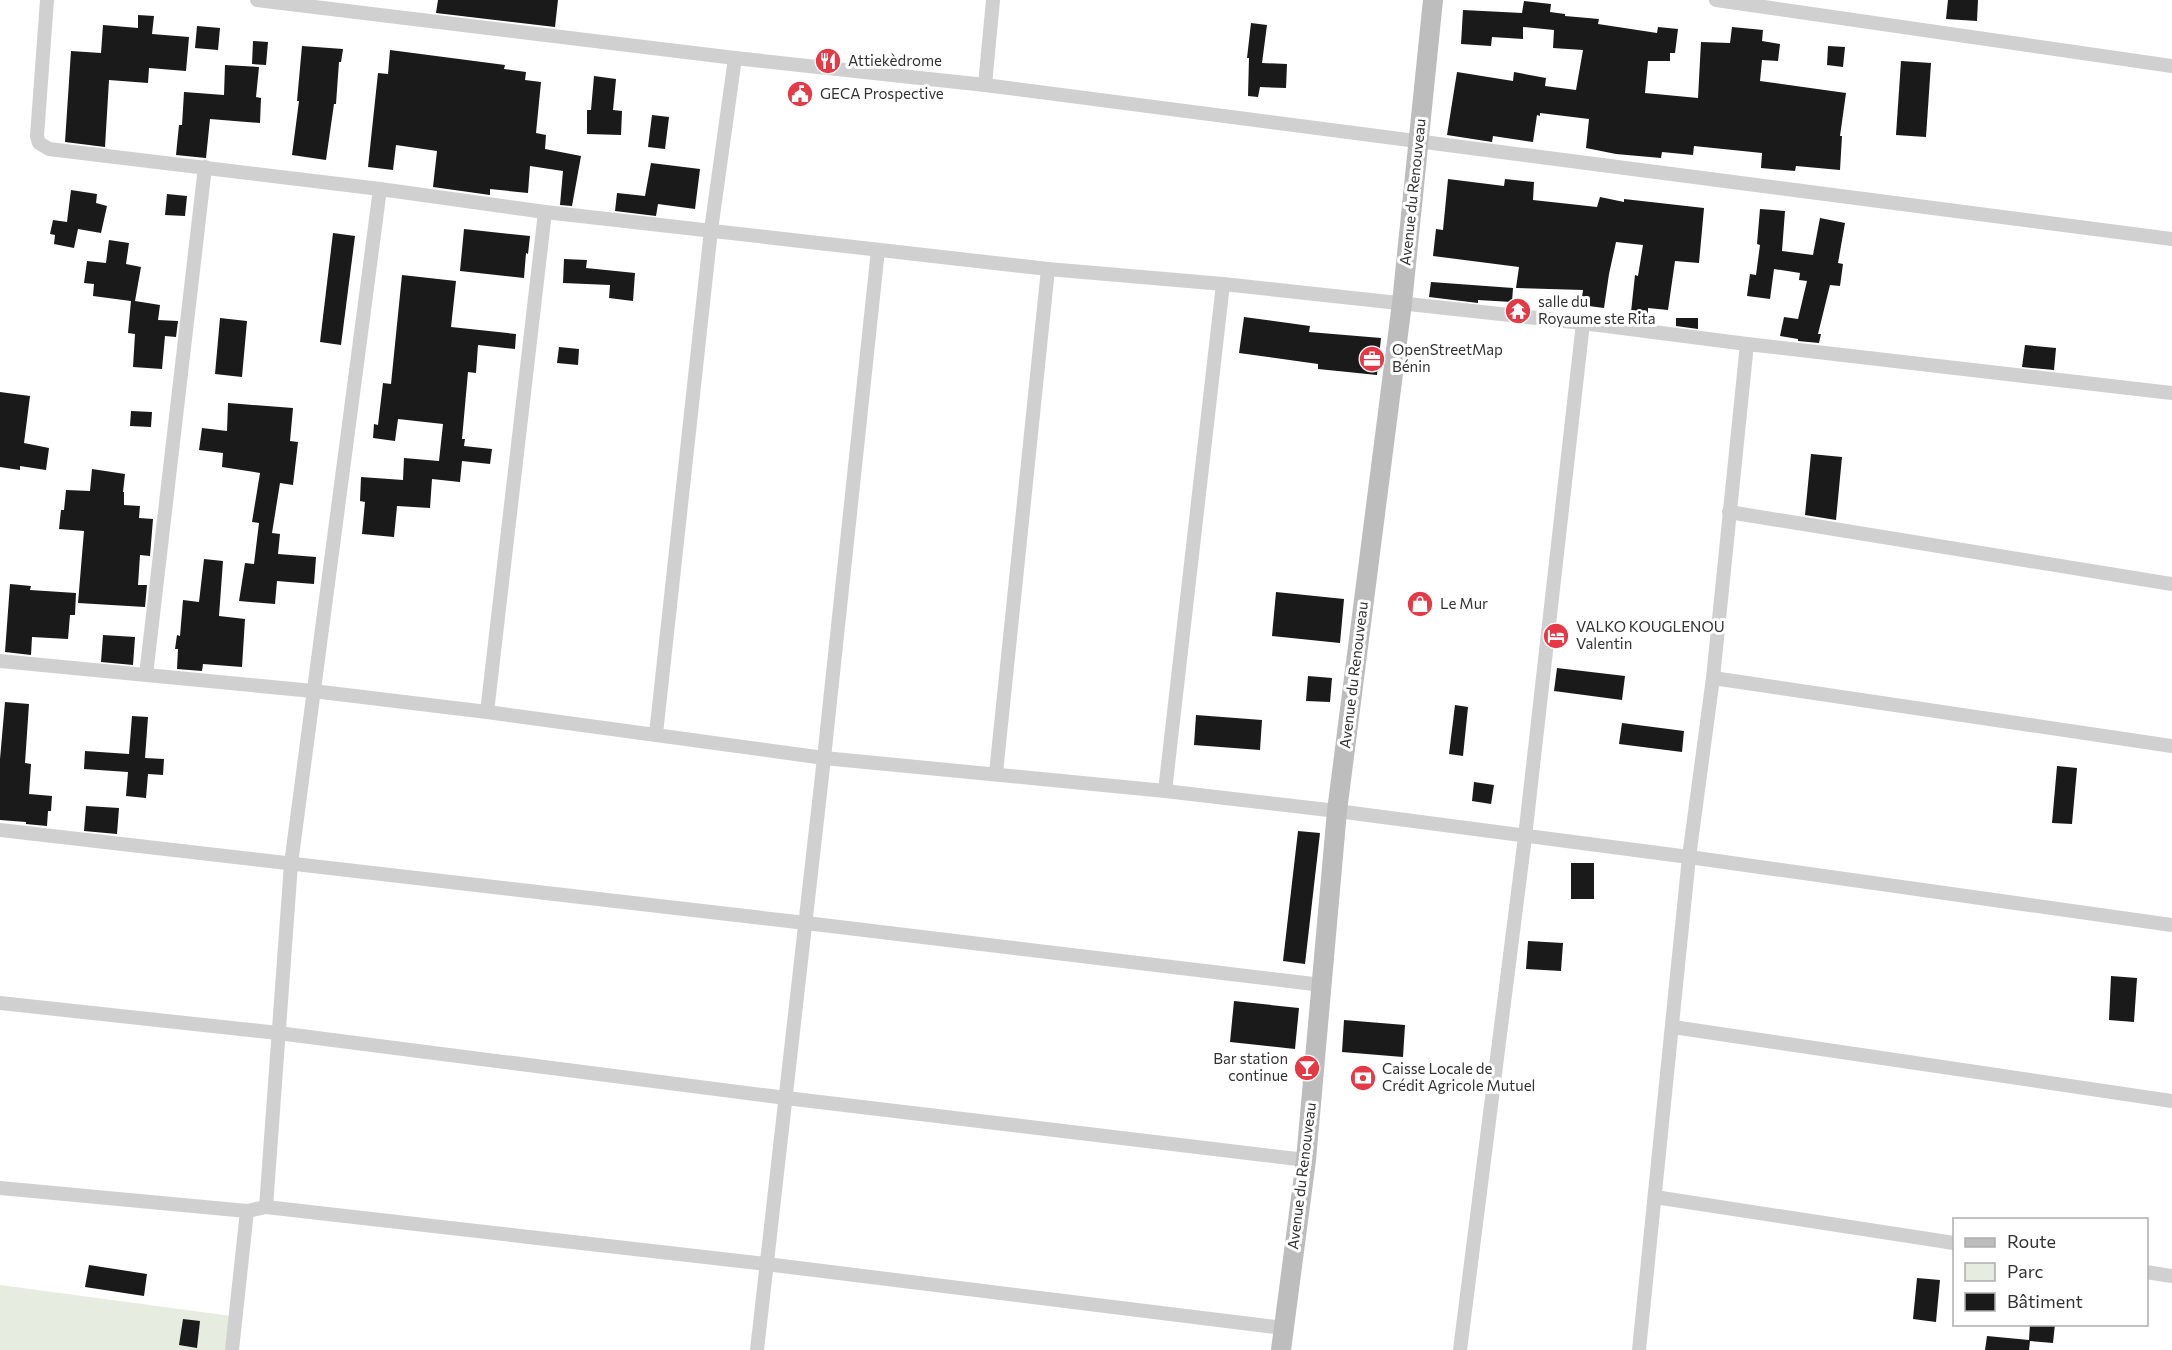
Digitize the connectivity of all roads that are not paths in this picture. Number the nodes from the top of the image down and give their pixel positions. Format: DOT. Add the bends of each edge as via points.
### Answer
graph roads {
  1 [pos="47,0"];
  2 [pos="258,0"];
  3 [pos="993,0"];
  4 [pos="1433,0"];
  5 [pos="1716,0"];
  6 [pos="735,58"];
  7 [pos="2172,66"];
  8 [pos="985,85"];
  9 [pos="1419,140"];
  10 [pos="205,167"];
  11 [pos="380,189"];
  12 [pos="544,212"];
  13 [pos="711,230"];
  14 [pos="2172,239"];
  15 [pos="878,250"];
  16 [pos="1048,269"];
  17 [pos="1223,284"];
  18 [pos="1402,303"];
  19 [pos="1583,323"];
  20 [pos="1748,344"];
  21 [pos="2172,393"];
  22 [pos="1729,512"];
  23 [pos="2172,584"];
  24 [pos="0,661"];
  25 [pos="146,675"];
  26 [pos="1713,678"];
  27 [pos="313,691"];
  28 [pos="487,712"];
  29 [pos="656,734"];
  30 [pos="2172,746"];
  31 [pos="824,758"];
  32 [pos="996,773"];
  33 [pos="1165,791"];
  34 [pos="1337,812"];
  35 [pos="0,830"];
  36 [pos="1525,837"];
  37 [pos="1689,857"];
  38 [pos="291,864"];
  39 [pos="806,923"];
  40 [pos="2172,925"];
  41 [pos="1322,985"];
  42 [pos="0,1003"];
  43 [pos="1673,1027"];
  44 [pos="278,1033"];
  45 [pos="786,1098"];
  46 [pos="2172,1101"];
  47 [pos="1306,1160"];
  48 [pos="0,1188"];
  49 [pos="1655,1197"];
  50 [pos="266,1207"];
  51 [pos="247,1211"];
  52 [pos="1953,1243"];
  53 [pos="766,1264"];
  54 [pos="2148,1272"];
  55 [pos="2172,1276"];
  56 [pos="1283,1328"];
  57 [pos="232,1350"];
  58 [pos="757,1350"];
  59 [pos="1281,1350"];
  60 [pos="1460,1350"];
  61 [pos="1639,1350"];
  1 -- 10 [label="street" via="39,144 49,149"];
  2 -- 6 [label="street"];
  3 -- 8 [label="street"];
  4 -- 9 [label="main road, Avenue du Renouveau"];
  5 -- 7 [label="street"];
  6 -- 8 [label="street"];
  6 -- 13 [label="street"];
  8 -- 9 [label="street"];
  9 -- 14 [label="street"];
  9 -- 18 [label="main road, Avenue du Renouveau"];
  10 -- 11 [label="street"];
  10 -- 25 [label="street"];
  11 -- 12 [label="street"];
  11 -- 27 [label="street"];
  12 -- 13 [label="street"];
  12 -- 28 [label="street"];
  13 -- 15 [label="street"];
  13 -- 29 [label="street"];
  15 -- 16 [label="street"];
  15 -- 31 [label="street"];
  16 -- 17 [label="street"];
  16 -- 32 [label="street"];
  17 -- 18 [label="street"];
  17 -- 33 [label="street"];
  18 -- 19 [label="street"];
  18 -- 34 [label="main road, Avenue du Renouveau"];
  19 -- 20 [label="street"];
  19 -- 36 [label="street"];
  20 -- 21 [label="street"];
  20 -- 22 [label="street"];
  22 -- 23 [label="street"];
  22 -- 26 [label="street"];
  24 -- 25 [label="street"];
  25 -- 27 [label="street"];
  26 -- 30 [label="street"];
  26 -- 37 [label="street"];
  27 -- 28 [label="street"];
  27 -- 38 [label="street"];
  28 -- 29 [label="street"];
  29 -- 31 [label="street"];
  31 -- 32 [label="street"];
  31 -- 39 [label="street"];
  32 -- 33 [label="street"];
  33 -- 34 [label="street"];
  34 -- 36 [label="street"];
  34 -- 41 [label="main road, Avenue du Renouveau"];
  35 -- 38 [label="street"];
  36 -- 37 [label="street"];
  36 -- 60 [label="street"];
  37 -- 40 [label="street"];
  37 -- 43 [label="street"];
  38 -- 39 [label="street"];
  38 -- 44 [label="street"];
  39 -- 41 [label="street"];
  39 -- 45 [label="street"];
  41 -- 47 [label="main road, Avenue du Renouveau"];
  42 -- 44 [label="street"];
  43 -- 46 [label="street"];
  43 -- 49 [label="street"];
  44 -- 45 [label="street"];
  44 -- 50 [label="street"];
  45 -- 47 [label="street"];
  45 -- 53 [label="street"];
  47 -- 56 [label="main road, Avenue du Renouveau"];
  48 -- 51 [label="street"];
  49 -- 52 [label="street"];
  49 -- 61 [label="street"];
  50 -- 51 [label="street"];
  50 -- 53 [label="street"];
  51 -- 57 [label="street"];
  53 -- 56 [label="street"];
  53 -- 58 [label="street"];
  54 -- 55 [label="street"];
  56 -- 59 [label="main road, Avenue du Renouveau"];
}
